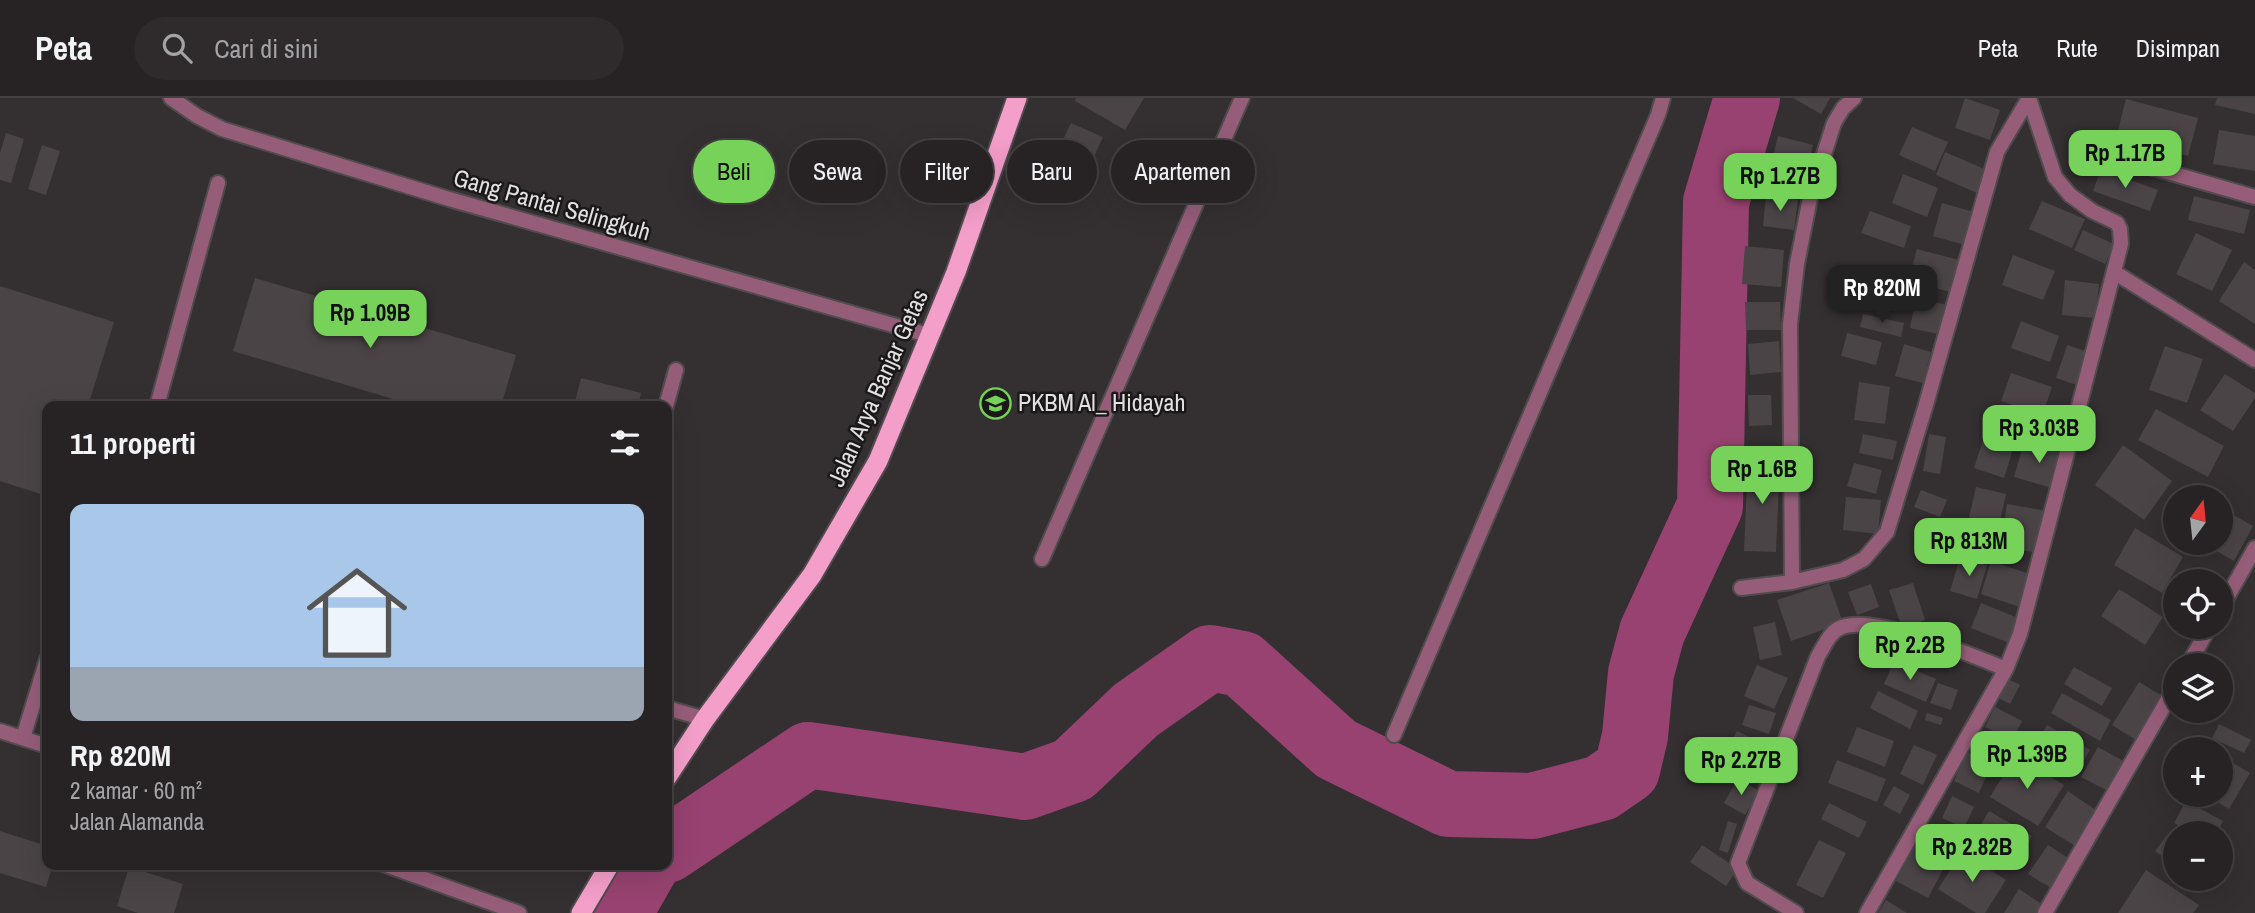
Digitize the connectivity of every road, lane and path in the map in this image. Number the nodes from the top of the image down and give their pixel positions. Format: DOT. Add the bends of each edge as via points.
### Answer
graph roads {
  1 [pos="171,98"];
  2 [pos="1017,98"];
  3 [pos="1242,98"];
  4 [pos="1663,98"];
  5 [pos="1854,98"];
  6 [pos="2029,98"];
  7 [pos="2143,164"];
  8 [pos="218,183"];
  9 [pos="2255,197"];
  10 [pos="2114,272"];
  11 [pos="928,335"];
  12 [pos="2255,360"];
  13 [pos="676,370"];
  14 [pos="158,401"];
  15 [pos="667,401"];
  16 [pos="2255,548"];
  17 [pos="1042,559"];
  18 [pos="1792,582"];
  19 [pos="2233,587"];
  20 [pos="1741,588"];
  21 [pos="2006,669"];
  22 [pos="42,675"];
  23 [pos="2163,708"];
  24 [pos="672,709"];
  25 [pos="705,719"];
  26 [pos="0,731"];
  27 [pos="1394,735"];
  28 [pos="23,738"];
  29 [pos="42,744"];
  30 [pos="672,769"];
  31 [pos="400,870"];
  32 [pos="606,870"];
  33 [pos="519,913"];
  34 [pos="581,913"];
  35 [pos="1796,913"];
  36 [pos="1867,913"];
  37 [pos="2045,913"];
  1 -- 11 [label="street, Gang Pantai Selingkuh" via="197,116 236,133 449,199"];
  2 -- 11 [label="highway, Jalan Arya Banjar Getas" via="956,272"];
  3 -- 17 [label="street"];
  4 -- 27 [label="street"];
  5 -- 18 [label="street" via="1834,122 1810,198 1797,264 1790,324"];
  6 -- 10 [label="street" via="2060,186 2120,229"];
  6 -- 18 [label="street" via="1997,152 1887,531 1873,551 1854,566"];
  7 -- 9 [label="street"];
  8 -- 14 [label="street"];
  10 -- 12 [label="street"];
  10 -- 21 [label="street" via="2020,634"];
  11 -- 25 [label="highway, Jalan Arya Banjar Getas" via="878,461 845,520 812,575"];
  13 -- 15 [label="street"];
  16 -- 19 [label="street"];
  18 -- 20 [label="street"];
  21 -- 35 [label="street" via="1872,625 1841,627 1832,633 1818,656 1738,863 1747,883"];
  21 -- 36 [label="street"];
  22 -- 28 [label="street"];
  23 -- 37 [label="street"];
  24 -- 25 [label="street"];
  25 -- 30 [label="highway, Jalan Arya Banjar Getas"];
  26 -- 28 [label="street"];
  28 -- 29 [label="street"];
  31 -- 33 [label="street"];
  32 -- 34 [label="highway"];
}
